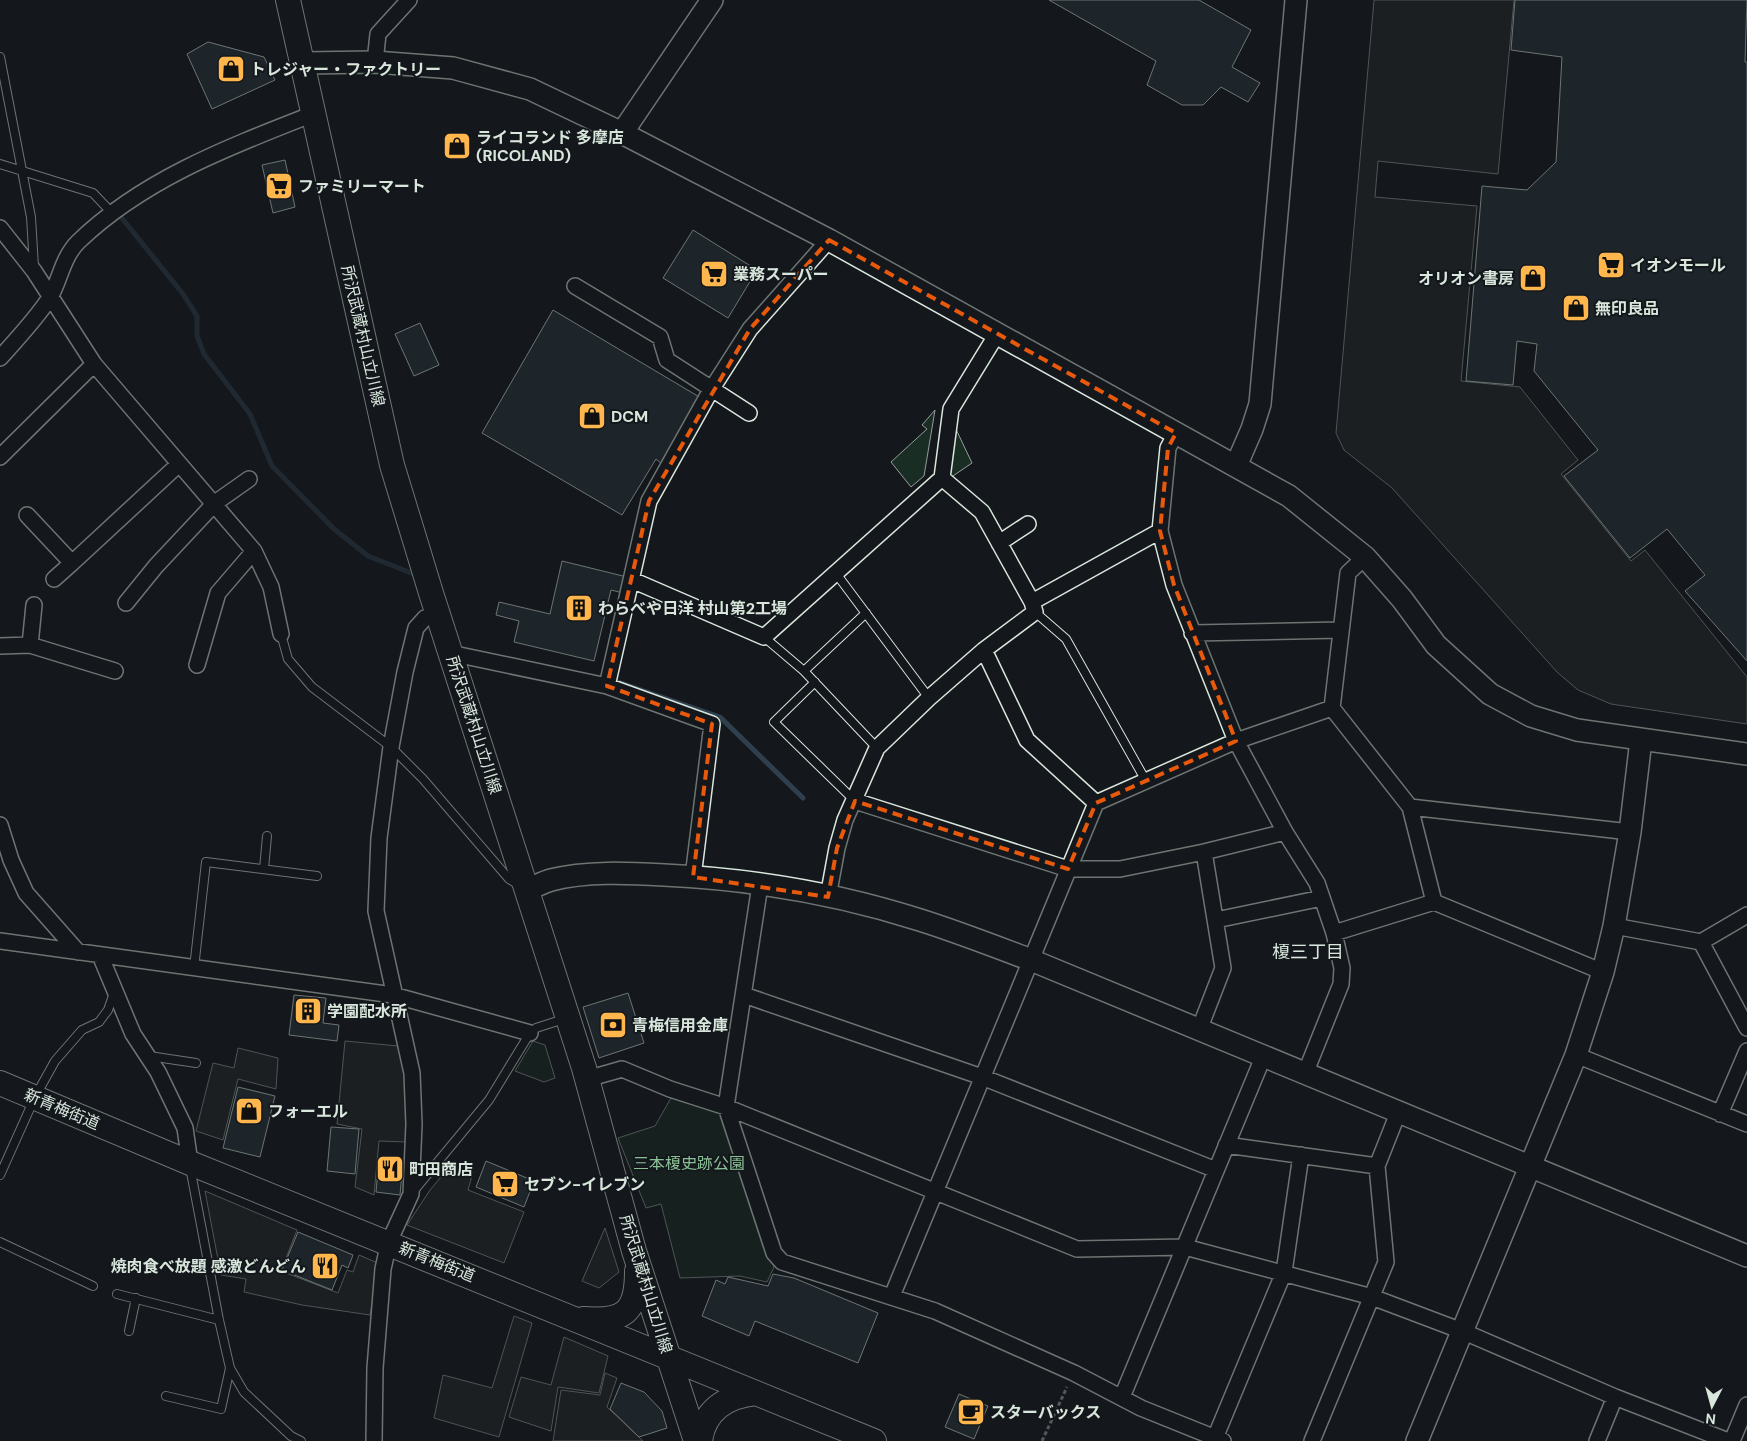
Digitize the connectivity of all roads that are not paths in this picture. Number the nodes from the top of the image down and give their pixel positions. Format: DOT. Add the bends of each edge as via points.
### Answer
graph roads {
  1 [pos="288,0"];
  2 [pos="409,0"];
  3 [pos="712,0"];
  4 [pos="1296,0"];
  5 [pos="0,57"];
  6 [pos="375,62"];
  7 [pos="303,63"];
  8 [pos="314,114"];
  9 [pos="622,133"];
  10 [pos="0,164"];
  11 [pos="22,172"];
  12 [pos="112,213"];
  13 [pos="0,228"];
  14 [pos="829,240"];
  15 [pos="34,271"];
  16 [pos="575,286"];
  17 [pos="50,298"];
  18 [pos="997,334"];
  19 [pos="0,358"];
  20 [pos="94,364"];
  21 [pos="711,390"];
  22 [pos="749,413"];
  23 [pos="1176,434"];
  24 [pos="0,457"];
  25 [pos="179,464"];
  26 [pos="1236,466"];
  27 [pos="942,478"];
  28 [pos="249,479"];
  29 [pos="215,503"];
  30 [pos="27,515"];
  31 [pos="1028,524"];
  32 [pos="1160,531"];
  33 [pos="999,543"];
  34 [pos="254,551"];
  35 [pos="1365,557"];
  36 [pos="72,562"];
  37 [pos="835,572"];
  38 [pos="54,579"];
  39 [pos="632,580"];
  40 [pos="126,603"];
  41 [pos="34,605"];
  42 [pos="1034,607"];
  43 [pos="866,613"];
  44 [pos="438,614"];
  45 [pos="1340,630"];
  46 [pos="1192,633"];
  47 [pos="281,634"];
  48 [pos="764,637"];
  49 [pos="30,645"];
  50 [pos="0,646"];
  51 [pos="984,650"];
  52 [pos="450,653"];
  53 [pos="197,665"];
  54 [pos="115,671"];
  55 [pos="804,671"];
  56 [pos="815,682"];
  57 [pos="607,686"];
  58 [pos="929,698"];
  59 [pos="1332,708"];
  60 [pos="1641,740"];
  61 [pos="1236,741"];
  62 [pos="391,746"];
  63 [pos="877,748"];
  64 [pos="1747,754"];
  65 [pos="1146,781"];
  66 [pos="855,801"];
  67 [pos="1096,804"];
  68 [pos="1410,807"];
  69 [pos="0,825"];
  70 [pos="1285,832"];
  71 [pos="1630,832"];
  72 [pos="267,836"];
  73 [pos="1204,852"];
  74 [pos="5,859"];
  75 [pos="264,869"];
  76 [pos="1068,869"];
  77 [pos="317,876"];
  78 [pos="693,877"];
  79 [pos="760,885"];
  80 [pos="527,890"];
  81 [pos="828,897"];
  82 [pos="1322,898"];
  83 [pos="1434,902"];
  84 [pos="1747,915"];
  85 [pos="1216,920"];
  86 [pos="1614,926"];
  87 [pos="1334,933"];
  88 [pos="0,940"];
  89 [pos="1701,942"];
  90 [pos="78,952"];
  91 [pos="100,955"];
  92 [pos="1031,960"];
  93 [pos="194,968"];
  94 [pos="1603,972"];
  95 [pos="115,991"];
  96 [pos="393,995"];
  97 [pos="744,995"];
  98 [pos="568,1018"];
  99 [pos="1747,1028"];
  100 [pos="1199,1030"];
  101 [pos="530,1034"];
  102 [pos="1747,1051"];
  103 [pos="1264,1055"];
  104 [pos="1576,1055"];
  105 [pos="147,1056"];
  106 [pos="196,1064"];
  107 [pos="1304,1074"];
  108 [pos="982,1077"];
  109 [pos="587,1078"];
  110 [pos="0,1083"];
  111 [pos="35,1098"];
  112 [pos="726,1107"];
  113 [pos="1398,1113"];
  114 [pos="1720,1114"];
  115 [pos="1747,1124"];
  116 [pos="1226,1145"];
  117 [pos="1301,1156"];
  118 [pos="190,1163"];
  119 [pos="1530,1165"];
  120 [pos="1377,1166"];
  121 [pos="1216,1170"];
  122 [pos="0,1175"];
  123 [pos="935,1190"];
  124 [pos="411,1194"];
  125 [pos="0,1242"];
  126 [pos="389,1242"];
  127 [pos="1185,1247"];
  128 [pos="634,1251"];
  129 [pos="1747,1256"];
  130 [pos="1284,1272"];
  131 [pos="93,1286"];
  132 [pos="117,1294"];
  133 [pos="892,1296"];
  134 [pos="1372,1297"];
  135 [pos="136,1298"];
  136 [pos="574,1318"];
  137 [pos="219,1320"];
  138 [pos="128,1331"];
  139 [pos="1462,1331"];
  140 [pos="668,1357"];
  141 [pos="230,1368"];
  142 [pos="756,1392"];
  143 [pos="166,1396"];
  144 [pos="1122,1397"];
  145 [pos="1616,1397"];
  146 [pos="1747,1405"];
  147 [pos="1219,1439"];
  148 [pos="301,1441"];
  149 [pos="374,1441"];
  150 [pos="696,1441"];
  151 [pos="700,1441"];
  152 [pos="874,1441"];
  153 [pos="1312,1441"];
  154 [pos="1416,1441"];
  155 [pos="1597,1441"];
  156 [pos="1730,1441"];
  1 -- 7 [label="main road, 所沢武蔵村山立川線"];
  2 -- 6 [label="street" via="378,34"];
  3 -- 9 [label="street"];
  4 -- 26 [label="street" via="1260,404"];
  5 -- 11 [label="lane"];
  6 -- 7 [label="street"];
  6 -- 9 [label="street" via="453,68 483,75 530,89"];
  7 -- 8 [label="main road, 所沢武蔵村山立川線"];
  8 -- 12 [label="street" via="252,138 146,189"];
  8 -- 44 [label="main road, 所沢武蔵村山立川線" via="392,465"];
  9 -- 14 [label="street"];
  10 -- 11 [label="lane"];
  11 -- 12 [label="lane" via="93,193"];
  11 -- 15 [label="lane" via="31,217"];
  12 -- 17 [label="street" via="77,243 60,270"];
  13 -- 15 [label="street"];
  14 -- 18 [label="street"];
  14 -- 21 [label="street" via="750,329"];
  15 -- 17 [label="street"];
  16 -- 21 [label="street" via="660,337 667,360"];
  17 -- 19 [label="street"];
  17 -- 20 [label="street"];
  18 -- 23 [label="street"];
  18 -- 27 [label="street" via="951,410"];
  20 -- 24 [label="street"];
  20 -- 25 [label="street"];
  21 -- 22 [label="street"];
  21 -- 39 [label="street" via="649,500"];
  23 -- 26 [label="street"];
  23 -- 32 [label="street" via="1168,448"];
  25 -- 29 [label="street"];
  25 -- 36 [label="street"];
  26 -- 35 [label="street" via="1289,496"];
  27 -- 33 [label="street" via="982,512"];
  27 -- 37 [label="street"];
  28 -- 29 [label="street"];
  29 -- 34 [label="street"];
  29 -- 40 [label="street"];
  30 -- 36 [label="street"];
  31 -- 33 [label="street"];
  32 -- 42 [label="street"];
  32 -- 46 [label="street" via="1174,585"];
  33 -- 42 [label="street"];
  34 -- 47 [label="street" via="271,586"];
  34 -- 53 [label="street" via="218,593"];
  35 -- 45 [label="street" via="1348,573"];
  35 -- 60 [label="street" via="1436,645 1490,694 1531,716 1577,730"];
  36 -- 38 [label="street"];
  37 -- 43 [label="lane"];
  37 -- 48 [label="street"];
  39 -- 48 [label="street"];
  39 -- 57 [label="street"];
  41 -- 49 [label="street"];
  42 -- 51 [label="street"];
  42 -- 65 [label="lane" via="1066,639"];
  43 -- 55 [label="lane"];
  43 -- 58 [label="lane"];
  44 -- 52 [label="main road, 所沢武蔵村山立川線"];
  44 -- 62 [label="street" via="426,618 416,628 404,672"];
  45 -- 46 [label="street"];
  45 -- 59 [label="street"];
  46 -- 61 [label="street"];
  47 -- 62 [label="lane" via="288,659 312,687"];
  48 -- 55 [label="lane"];
  49 -- 50 [label="street"];
  49 -- 54 [label="street"];
  51 -- 58 [label="street"];
  51 -- 67 [label="street" via="1028,740"];
  52 -- 57 [label="street"];
  52 -- 80 [label="main road, 所沢武蔵村山立川線"];
  55 -- 56 [label="lane"];
  56 -- 63 [label="lane"];
  56 -- 66 [label="lane" via="774,722"];
  57 -- 78 [label="street" via="712,724"];
  58 -- 63 [label="street"];
  59 -- 61 [label="street"];
  59 -- 68 [label="street"];
  60 -- 64 [label="street"];
  60 -- 71 [label="street"];
  61 -- 65 [label="street"];
  61 -- 70 [label="street"];
  62 -- 80 [label="lane" via="509,879"];
  62 -- 96 [label="street" via="379,838 376,911"];
  63 -- 66 [label="street"];
  65 -- 67 [label="street"];
  66 -- 76 [label="street"];
  66 -- 81 [label="street" via="845,820 837,848"];
  67 -- 76 [label="street"];
  68 -- 71 [label="street"];
  68 -- 83 [label="street"];
  69 -- 74 [label="street"];
  70 -- 73 [label="street"];
  70 -- 82 [label="street" via="1317,883"];
  71 -- 86 [label="street"];
  72 -- 75 [label="lane"];
  73 -- 76 [label="street" via="1120,869"];
  73 -- 85 [label="street"];
  74 -- 90 [label="street" via="26,893"];
  75 -- 77 [label="lane"];
  75 -- 93 [label="lane" via="206,862"];
  76 -- 92 [label="street"];
  78 -- 79 [label="street"];
  78 -- 80 [label="street" via="631,873 576,876 551,880"];
  79 -- 81 [label="street"];
  79 -- 97 [label="street"];
  80 -- 98 [label="main road, 所沢武蔵村山立川線"];
  81 -- 92 [label="street" via="920,920"];
  82 -- 85 [label="street"];
  82 -- 87 [label="street"];
  83 -- 87 [label="street"];
  83 -- 94 [label="street"];
  84 -- 89 [label="street"];
  85 -- 100 [label="street" via="1223,968"];
  86 -- 89 [label="street"];
  86 -- 94 [label="street"];
  87 -- 107 [label="street" via="1342,968 1341,984"];
  88 -- 90 [label="street"];
  89 -- 99 [label="street"];
  90 -- 91 [label="street"];
  91 -- 93 [label="street"];
  91 -- 95 [label="street"];
  92 -- 100 [label="street"];
  92 -- 108 [label="street"];
  93 -- 96 [label="street"];
  94 -- 104 [label="street"];
  95 -- 105 [label="street" via="133,1034"];
  95 -- 111 [label="lane" via="99,1022 82,1030 55,1061"];
  96 -- 101 [label="street"];
  96 -- 124 [label="street" via="412,1073"];
  97 -- 108 [label="street"];
  97 -- 112 [label="street"];
  98 -- 101 [label="lane" via="536,1028"];
  98 -- 109 [label="main road, 所沢武蔵村山立川線"];
  100 -- 103 [label="street"];
  101 -- 124 [label="lane" via="489,1100"];
  102 -- 114 [label="street"];
  103 -- 107 [label="street"];
  103 -- 116 [label="street"];
  104 -- 114 [label="street"];
  104 -- 119 [label="street"];
  105 -- 106 [label="lane"];
  105 -- 118 [label="street" via="185,1128"];
  107 -- 113 [label="street"];
  108 -- 121 [label="street"];
  108 -- 123 [label="street"];
  109 -- 112 [label="street" via="622,1069"];
  109 -- 128 [label="main road, 所沢武蔵村山立川線"];
  110 -- 111 [label="main road, 新青梅街道"];
  111 -- 118 [label="main road, 新青梅街道"];
  111 -- 122 [label="lane"];
  112 -- 123 [label="street"];
  112 -- 133 [label="street" via="774,1253 782,1262"];
  113 -- 119 [label="street"];
  113 -- 120 [label="street"];
  114 -- 115 [label="street"];
  116 -- 117 [label="street"];
  116 -- 121 [label="street"];
  117 -- 120 [label="street"];
  117 -- 130 [label="street"];
  118 -- 126 [label="main road, 新青梅街道"];
  118 -- 137 [label="lane"];
  119 -- 129 [label="street"];
  119 -- 139 [label="street"];
  120 -- 134 [label="street" via="1386,1262"];
  121 -- 127 [label="street"];
  123 -- 127 [label="street" via="1077,1249"];
  123 -- 133 [label="street"];
  124 -- 126 [label="street"];
  125 -- 131 [label="lane"];
  126 -- 136 [label="main road, 新青梅街道"];
  126 -- 149 [label="street" via="380,1299"];
  127 -- 130 [label="street"];
  127 -- 144 [label="street"];
  128 -- 136 [label="main road" via="636,1296 624,1313 605,1320"];
  128 -- 140 [label="main road, 所沢武蔵村山立川線"];
  130 -- 134 [label="street"];
  130 -- 147 [label="street"];
  132 -- 135 [label="lane"];
  133 -- 144 [label="street" via="935,1311"];
  134 -- 139 [label="street"];
  134 -- 153 [label="street"];
  135 -- 137 [label="lane"];
  135 -- 138 [label="lane"];
  136 -- 140 [label="main road, 新青梅街道"];
  137 -- 141 [label="lane"];
  139 -- 145 [label="street"];
  139 -- 154 [label="street"];
  140 -- 142 [label="main road, 新青梅街道"];
  140 -- 150 [label="main road, 所沢武蔵村山立川線"];
  141 -- 143 [label="lane" via="221,1409"];
  141 -- 148 [label="lane" via="244,1392 291,1436"];
  142 -- 151 [label="main road" via="729,1398 719,1406 705,1421"];
  142 -- 152 [label="main road, 新青梅街道"];
  144 -- 147 [label="street"];
  145 -- 155 [label="street"];
  145 -- 156 [label="street"];
  146 -- 156 [label="street"];
}
